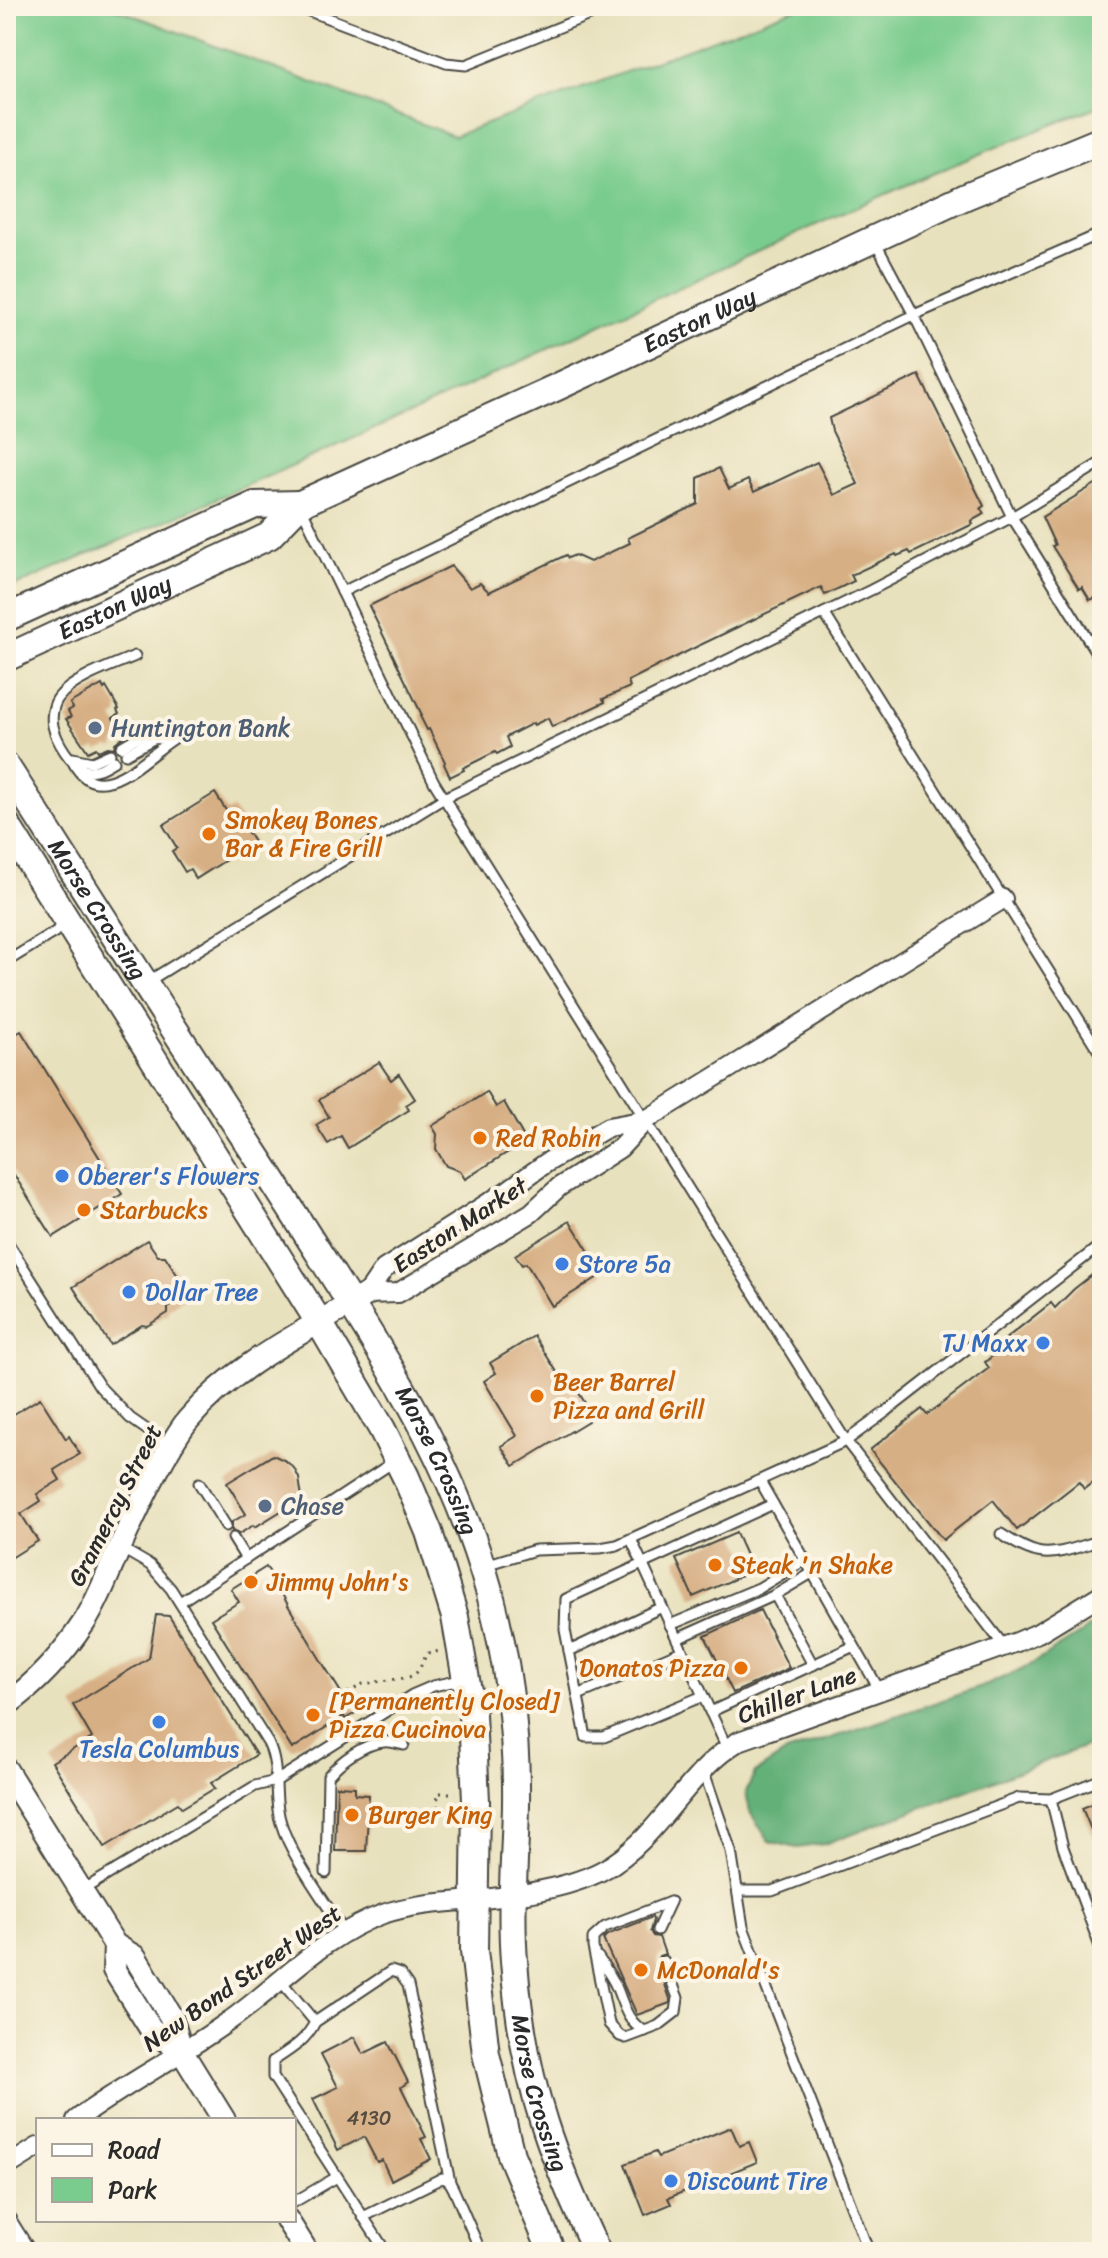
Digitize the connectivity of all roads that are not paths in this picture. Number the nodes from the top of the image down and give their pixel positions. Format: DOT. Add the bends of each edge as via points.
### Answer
graph roads {
  1 [pos="296,6"];
  2 [pos="605,6"];
  3 [pos="1102,140"];
  4 [pos="1102,233"];
  5 [pos="873,238"];
  6 [pos="914,315"];
  7 [pos="1102,462"];
  8 [pos="300,504"];
  9 [pos="1012,517"];
  10 [pos="342,592"];
  11 [pos="824,613"];
  12 [pos="6,618"];
  13 [pos="135,656"];
  14 [pos="6,658"];
  15 [pos="1102,662"];
  16 [pos="124,751"];
  17 [pos="112,758"];
  18 [pos="71,759"];
  19 [pos="6,766"];
  20 [pos="444,798"];
  21 [pos="6,824"];
  22 [pos="1003,899"];
  23 [pos="69,923"];
  24 [pos="6,962"];
  25 [pos="144,984"];
  26 [pos="1102,1056"];
  27 [pos="646,1120"];
  28 [pos="6,1240"];
  29 [pos="1102,1244"];
  30 [pos="359,1298"];
  31 [pos="319,1322"];
  32 [pos="846,1441"];
  33 [pos="170,1446"];
  34 [pos="397,1459"];
  35 [pos="760,1481"];
  36 [pos="199,1483"];
  37 [pos="773,1504"];
  38 [pos="226,1526"];
  39 [pos="1001,1534"];
  40 [pos="233,1538"];
  41 [pos="631,1539"];
  42 [pos="1102,1540"];
  43 [pos="119,1547"];
  44 [pos="246,1559"];
  45 [pos="805,1560"];
  46 [pos="643,1565"];
  47 [pos="482,1566"];
  48 [pos="812,1573"];
  49 [pos="1102,1594"];
  50 [pos="775,1595"];
  51 [pos="180,1602"];
  52 [pos="662,1607"];
  53 [pos="670,1625"];
  54 [pos="677,1639"];
  55 [pos="854,1646"];
  56 [pos="1005,1647"];
  57 [pos="569,1651"];
  58 [pos="682,1651"];
  59 [pos="813,1665"];
  60 [pos="467,1679"];
  61 [pos="880,1691"];
  62 [pos="578,1695"];
  63 [pos="703,1696"];
  64 [pos="6,1705"];
  65 [pos="710,1712"];
  66 [pos="404,1745"];
  67 [pos="727,1748"];
  68 [pos="703,1769"];
  69 [pos="6,1770"];
  70 [pos="1102,1779"];
  71 [pos="276,1781"];
  72 [pos="1051,1799"];
  73 [pos="326,1873"];
  74 [pos="81,1891"];
  75 [pos="739,1891"];
  76 [pos="494,1897"];
  77 [pos="657,1930"];
  78 [pos="344,1932"];
  79 [pos="594,1950"];
  80 [pos="1102,1952"];
  81 [pos="664,1961"];
  82 [pos="280,1980"];
  83 [pos="315,2022"];
  84 [pos="645,2031"];
  85 [pos="182,2052"];
  86 [pos="79,2118"];
  87 [pos="223,2118"];
  88 [pos="36,2148"];
  89 [pos="6,2167"];
  90 [pos="337,2177"];
  91 [pos="450,2182"];
  92 [pos="296,2201"];
  93 [pos="363,2217"];
  94 [pos="6,2220"];
  95 [pos="288,2222"];
  96 [pos="26,2252"];
  97 [pos="307,2252"];
  98 [pos="386,2252"];
  99 [pos="481,2252"];
  100 [pos="552,2252"];
  101 [pos="597,2252"];
  102 [pos="869,2252"];
  1 -- 2 [label="lane" via="446,63 466,65"];
  3 -- 5 [label="main road, Easton Way"];
  4 -- 6 [label="lane"];
  5 -- 6 [label="lane"];
  5 -- 8 [label="main road, Easton Way"];
  6 -- 9 [label="lane"];
  6 -- 10 [label="lane"];
  7 -- 9 [label="lane"];
  8 -- 10 [label="lane"];
  8 -- 12 [label="main road, Easton Way" via="255,505"];
  8 -- 14 [label="main road, Easton Way" via="269,536"];
  9 -- 11 [label="lane"];
  9 -- 15 [label="lane"];
  10 -- 20 [label="lane"];
  11 -- 20 [label="lane"];
  11 -- 22 [label="lane"];
  13 -- 18 [label="lane" via="73,684 59,696 53,725"];
  16 -- 18 [label="lane" via="139,736 177,736 110,781 90,782"];
  17 -- 18 [label="lane"];
  19 -- 25 [label="main road, Morse Crossing"];
  20 -- 25 [label="lane"];
  20 -- 27 [label="lane"];
  21 -- 23 [label="main road, Morse Crossing"];
  22 -- 26 [label="lane"];
  22 -- 27 [label="street, Easton Market"];
  23 -- 24 [label="lane"];
  23 -- 31 [label="main road, Morse Crossing"];
  25 -- 30 [label="main road, Morse Crossing"];
  27 -- 30 [label="street, Easton Market" via="608,1127 546,1163 384,1269"];
  27 -- 30 [label="street, Easton Market" via="620,1148 559,1187 531,1213 398,1293"];
  27 -- 32 [label="lane"];
  28 -- 33 [label="lane" via="100,1387 130,1418"];
  29 -- 32 [label="lane"];
  30 -- 31 [label="street, Gramercy Street"];
  30 -- 47 [label="main road, Morse Crossing" via="429,1435"];
  31 -- 33 [label="street, Gramercy Street" via="232,1378 187,1421"];
  31 -- 34 [label="main road, Morse Crossing"];
  32 -- 35 [label="lane"];
  32 -- 56 [label="lane"];
  33 -- 43 [label="street, Gramercy Street"];
  34 -- 44 [label="lane"];
  34 -- 60 [label="main road, Morse Crossing" via="439,1560"];
  35 -- 37 [label="lane"];
  35 -- 41 [label="lane"];
  36 -- 38 [label="lane"];
  37 -- 45 [label="lane"];
  37 -- 46 [label="lane"];
  39 -- 42 [label="lane" via="1040,1553"];
  40 -- 44 [label="lane"];
  41 -- 46 [label="lane"];
  41 -- 47 [label="lane" via="600,1548 535,1550"];
  43 -- 51 [label="lane" via="150,1565"];
  43 -- 64 [label="street, Gramercy Street" via="85,1620 40,1677"];
  44 -- 51 [label="lane"];
  45 -- 48 [label="lane"];
  45 -- 53 [label="lane" via="759,1588"];
  46 -- 52 [label="lane"];
  46 -- 57 [label="lane" via="566,1599"];
  47 -- 76 [label="main road, Morse Crossing" via="511,1709 516,1804"];
  48 -- 50 [label="lane"];
  48 -- 55 [label="lane"];
  49 -- 56 [label="street, Chiller Lane"];
  50 -- 54 [label="lane"];
  50 -- 59 [label="lane"];
  51 -- 71 [label="lane" via="268,1743"];
  52 -- 53 [label="lane"];
  52 -- 57 [label="lane"];
  53 -- 54 [label="lane"];
  54 -- 58 [label="lane"];
  55 -- 59 [label="lane"];
  55 -- 61 [label="lane"];
  56 -- 61 [label="street, Chiller Lane"];
  57 -- 62 [label="lane"];
  58 -- 62 [label="lane"];
  58 -- 63 [label="lane"];
  59 -- 65 [label="lane"];
  60 -- 71 [label="lane" via="412,1695"];
  60 -- 76 [label="main road, Morse Crossing"];
  61 -- 67 [label="street, Chiller Lane"];
  62 -- 63 [label="lane" via="586,1737 604,1737"];
  63 -- 65 [label="lane"];
  65 -- 67 [label="lane"];
  66 -- 73 [label="lane" via="370,1745 328,1776"];
  67 -- 68 [label="street, Chiller Lane"];
  68 -- 75 [label="lane"];
  68 -- 76 [label="street, Chiller Lane" via="645,1838 605,1869 570,1882"];
  69 -- 74 [label="street"];
  70 -- 72 [label="lane"];
  71 -- 74 [label="lane" via="255,1786"];
  71 -- 78 [label="lane" via="284,1833"];
  72 -- 75 [label="lane" via="1019,1798 772,1891"];
  72 -- 80 [label="lane"];
  74 -- 85 [label="street" via="115,1945 114,1970 151,2029"];
  75 -- 102 [label="lane" via="743,1927"];
  76 -- 78 [label="street, New Bond Street West" via="402,1908"];
  76 -- 100 [label="main road, Morse Crossing" via="474,1951 486,2054 511,2155"];
  76 -- 101 [label="main road, Morse Crossing" via="514,1961 532,2081 561,2172"];
  77 -- 79 [label="lane" via="670,1902 605,1927 593,1938"];
  78 -- 82 [label="street, New Bond Street West"];
  79 -- 84 [label="lane" via="630,2018"];
  79 -- 84 [label="lane" via="609,2024 626,2038"];
  81 -- 84 [label="lane" via="678,1998 676,2012"];
  82 -- 83 [label="lane"];
  82 -- 85 [label="street, New Bond Street West"];
  83 -- 90 [label="lane" via="300,2044 273,2061 273,2077"];
  83 -- 91 [label="lane" via="391,1971 400,1974 408,1985"];
  85 -- 86 [label="street, New Bond Street West"];
  85 -- 87 [label="street"];
  88 -- 89 [label="street"];
  90 -- 92 [label="lane"];
  90 -- 93 [label="lane"];
  91 -- 93 [label="lane" via="442,2178"];
  91 -- 99 [label="lane"];
  93 -- 98 [label="lane"];
  94 -- 96 [label="street"];
  95 -- 97 [label="street"];
}
